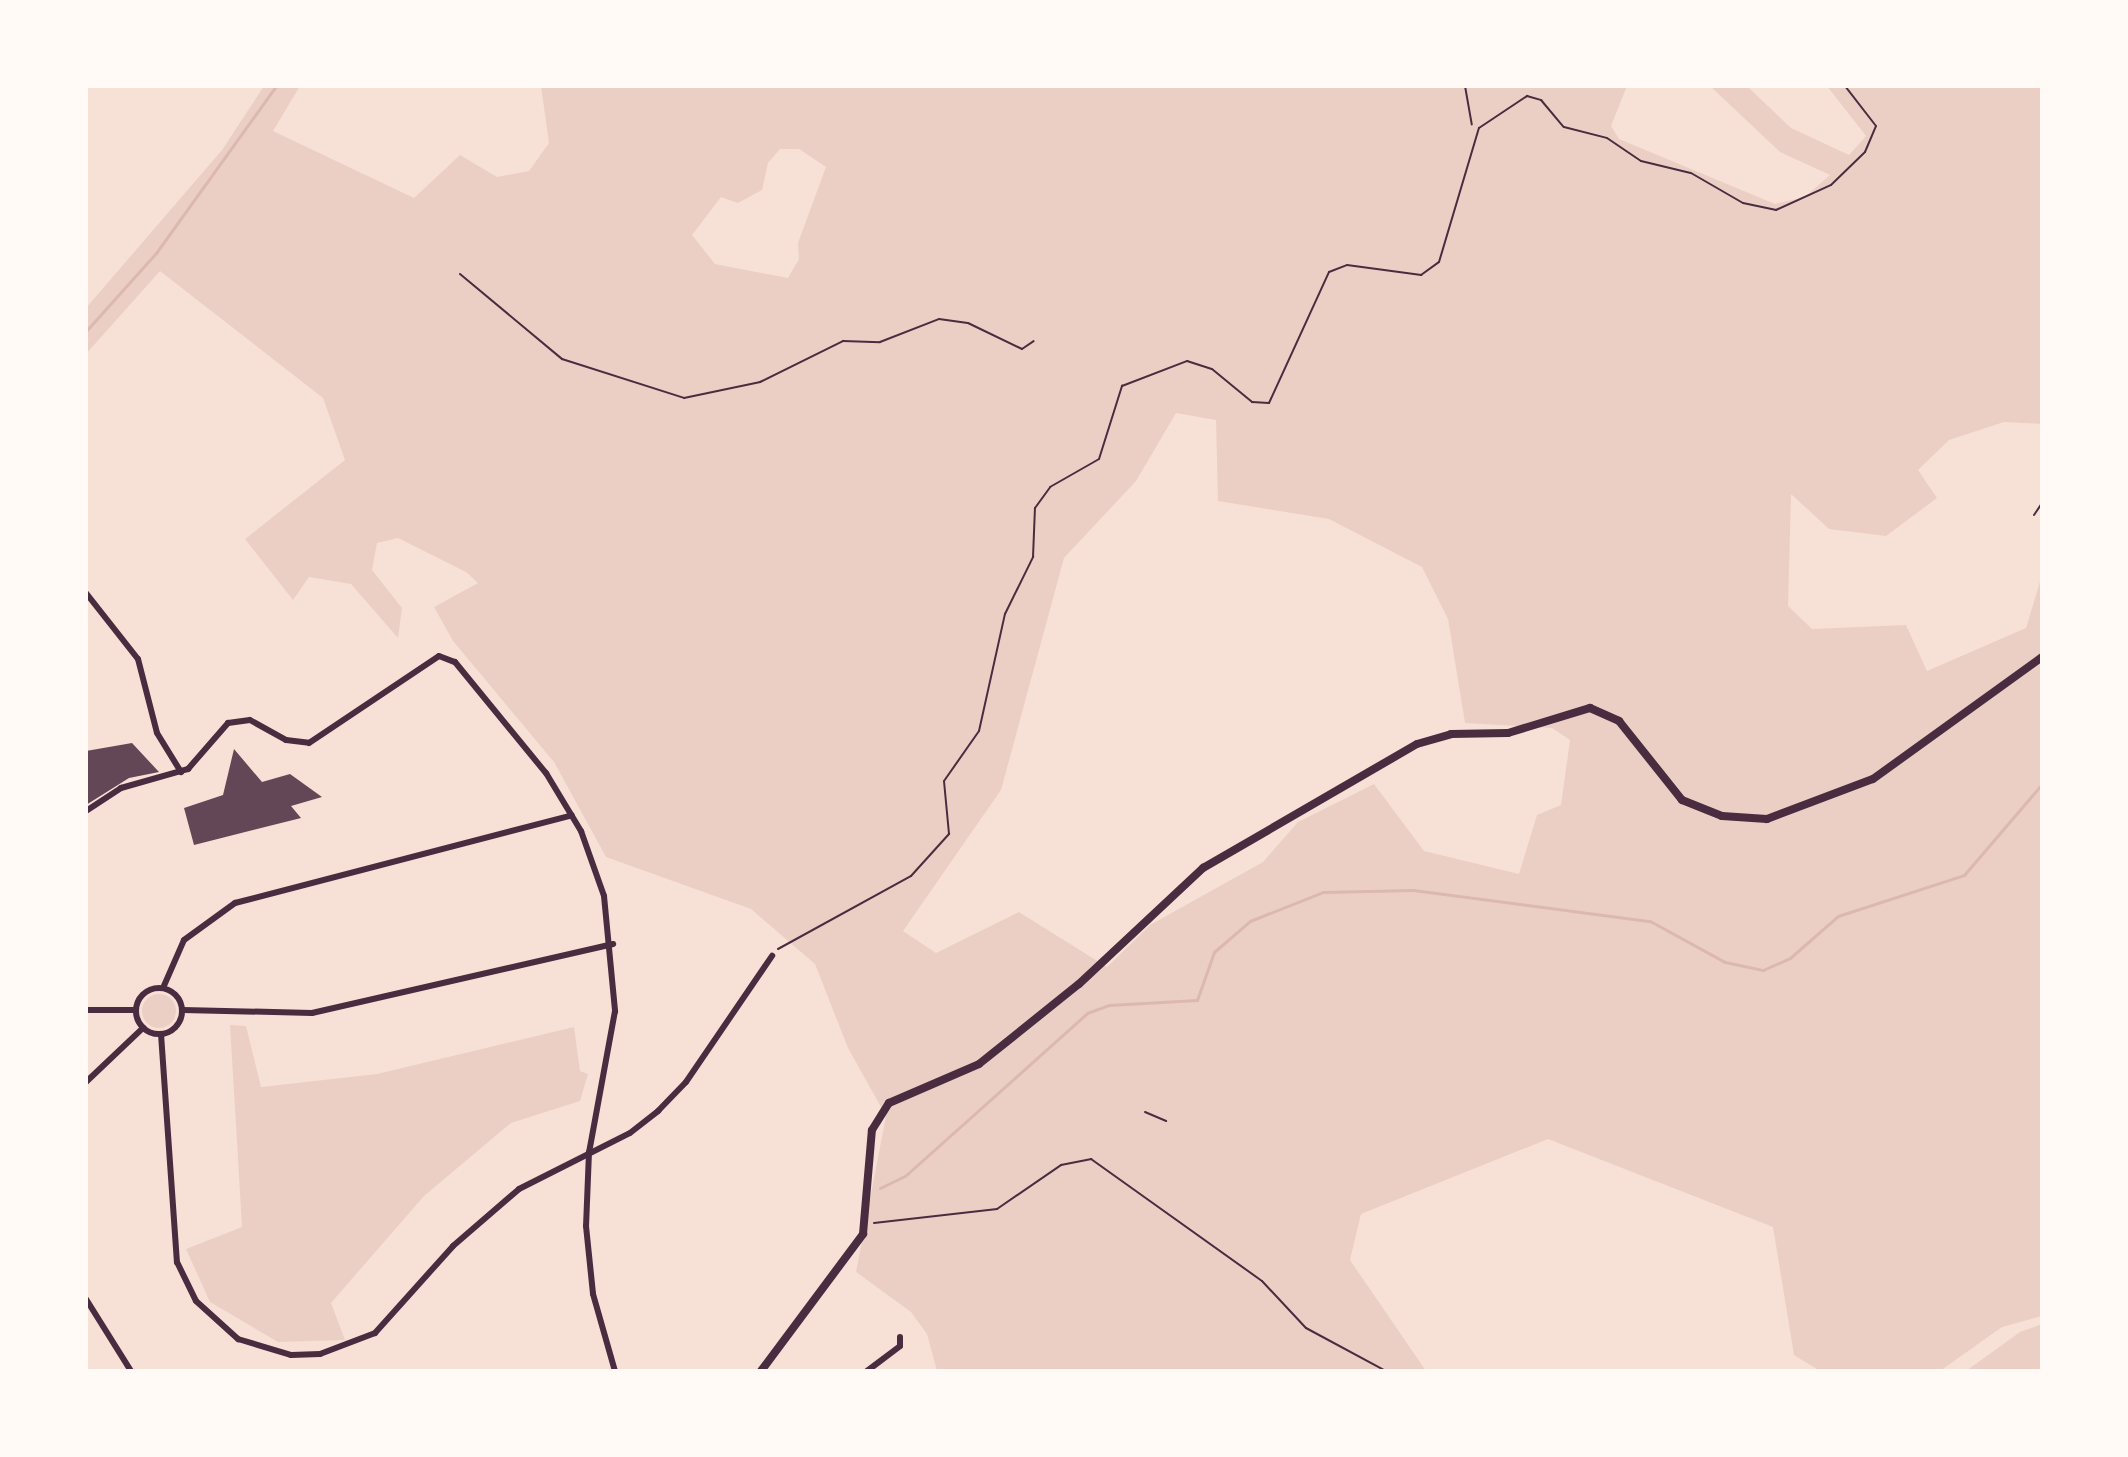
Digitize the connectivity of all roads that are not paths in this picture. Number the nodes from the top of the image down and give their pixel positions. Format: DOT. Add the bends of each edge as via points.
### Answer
graph roads {
  1 [pos="86,593"];
  2 [pos="2042,657"];
  3 [pos="181,772"];
  4 [pos="86,811"];
  5 [pos="572,815"];
  6 [pos="613,944"];
  7 [pos="772,956"];
  8 [pos="163,988"];
  9 [pos="86,1010"];
  10 [pos="136,1010"];
  11 [pos="183,1010"];
  12 [pos="143,1028"];
  13 [pos="161,1034"];
  14 [pos="86,1082"];
  15 [pos="589,1152"];
  16 [pos="86,1299"];
  17 [pos="900,1337"];
  18 [pos="131,1371"];
  19 [pos="615,1371"];
  20 [pos="761,1371"];
  21 [pos="867,1371"];
  1 -- 3 [label="street" via="138,659 157,733"];
  2 -- 20 [label="main road" via="1873,779 1767,819 1714,814 1682,800 1619,721 1590,708 1508,733 1451,734 1417,744 1203,868 1079,984 979,1064 889,1103 872,1130 865,1225"];
  3 -- 4 [label="street" via="121,788"];
  3 -- 5 [label="street" via="228,723 250,720 286,740 309,743 443,655 546,773"];
  5 -- 6 [label="street" via="599,877"];
  5 -- 8 [label="street" via="235,903 184,940"];
  6 -- 11 [label="street" via="312,1013"];
  6 -- 15 [label="street" via="614,1026"];
  7 -- 15 [label="street" via="686,1082 630,1133"];
  8 -- 10 [label="street" via="146,992"];
  8 -- 11 [label="street"];
  9 -- 10 [label="street"];
  10 -- 12 [label="street"];
  11 -- 13 [label="street" via="174,1029"];
  12 -- 13 [label="street"];
  12 -- 14 [label="street"];
  13 -- 15 [label="street" via="177,1262 196,1301 223,1328 259,1348 320,1354 375,1333 507,1198"];
  15 -- 19 [label="street" via="590,1271"];
  16 -- 18 [label="street"];
  17 -- 21 [label="street" via="900,1346"];
}
